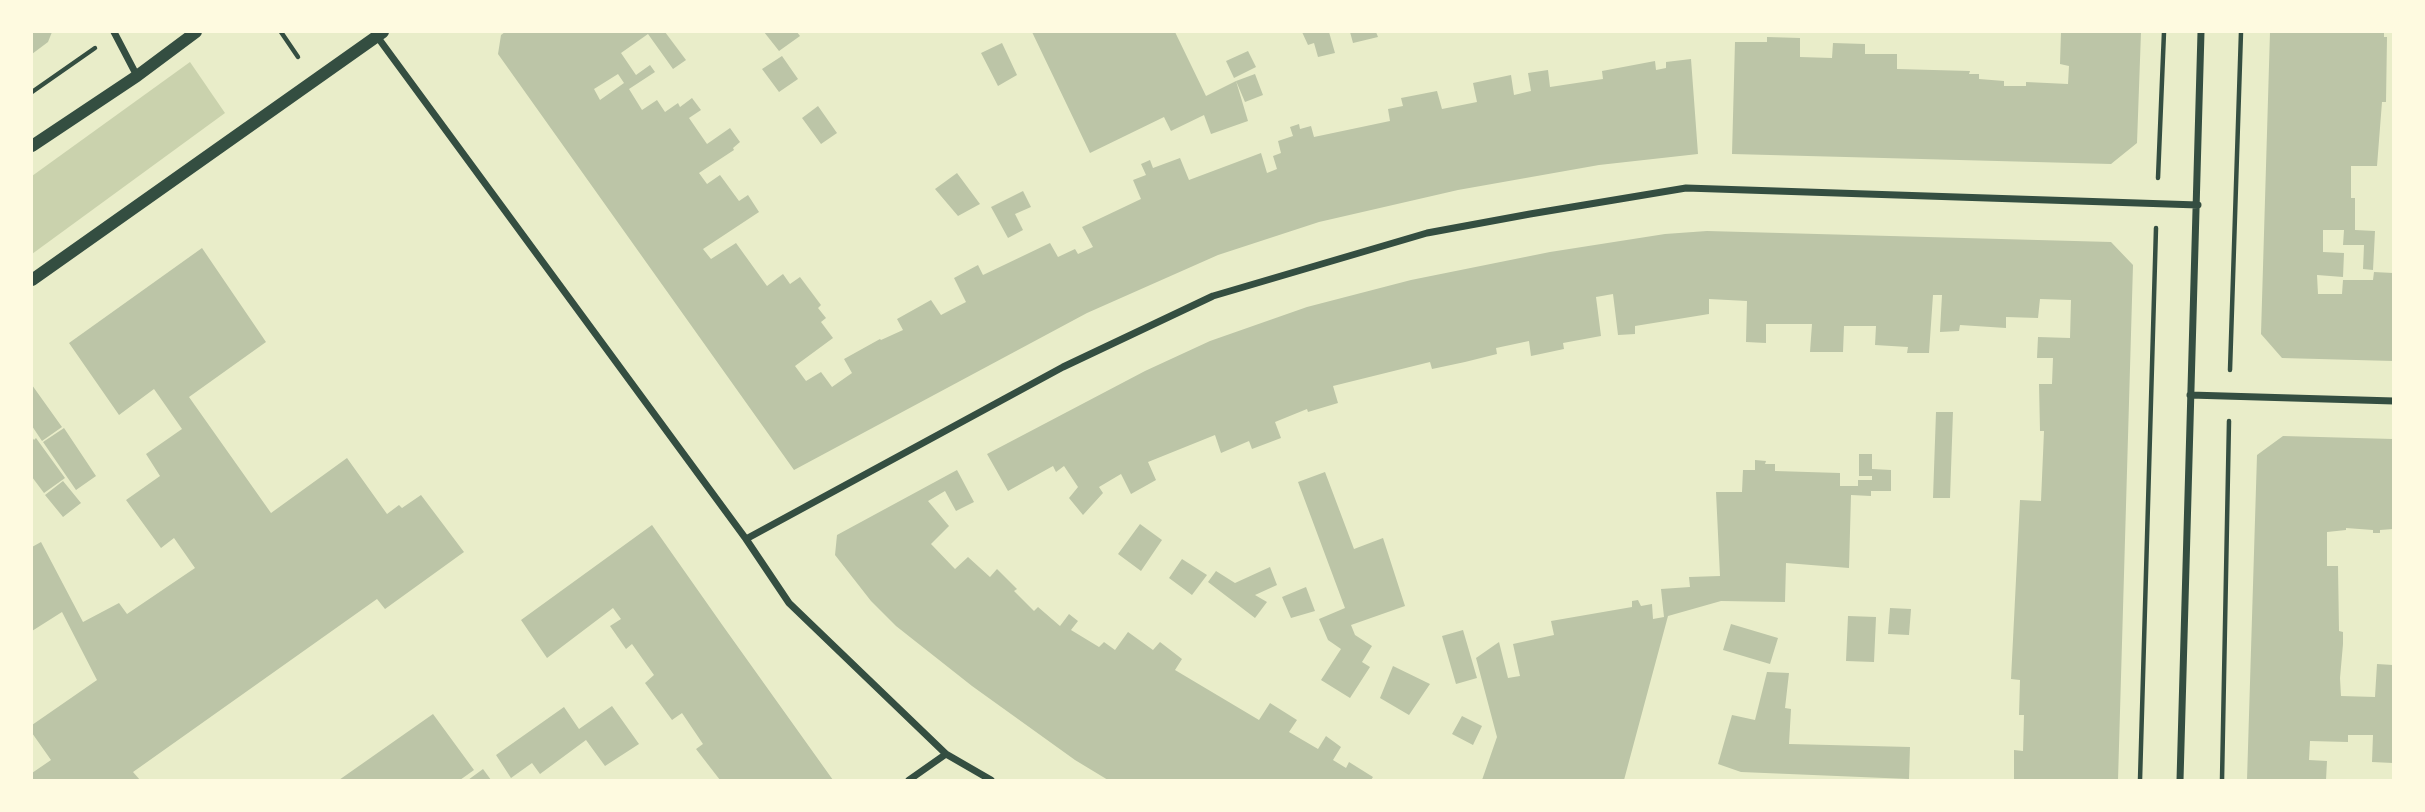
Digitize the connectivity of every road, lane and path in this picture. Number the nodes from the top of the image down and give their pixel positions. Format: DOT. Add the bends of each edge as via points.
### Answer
graph roads {
  1 [pos="195,32"];
  2 [pos="2164,32"];
  3 [pos="2201,32"];
  4 [pos="115,33"];
  5 [pos="378,33"];
  6 [pos="136,76"];
  7 [pos="32,92"];
  8 [pos="32,146"];
  9 [pos="2157,204"];
  10 [pos="2197,205"];
  11 [pos="32,280"];
  12 [pos="2190,395"];
  13 [pos="2393,401"];
  14 [pos="746,539"];
  15 [pos="946,754"];
  16 [pos="909,780"];
  17 [pos="991,780"];
  18 [pos="2140,780"];
  19 [pos="2180,780"];
  1 -- 6 [label="street"];
  2 -- 9 [label="path"];
  3 -- 10 [label="street"];
  4 -- 6 [label="street"];
  4 -- 7 [label="path"];
  5 -- 11 [label="street"];
  5 -- 14 [label="street"];
  6 -- 8 [label="street"];
  9 -- 10 [label="street"];
  9 -- 14 [label="street" via="1686,188 1427,233 1213,296 1063,367"];
  9 -- 18 [label="path"];
  10 -- 12 [label="street"];
  12 -- 13 [label="street"];
  12 -- 19 [label="street"];
  14 -- 15 [label="street" via="789,603"];
  15 -- 16 [label="street"];
  15 -- 17 [label="street"];
}
